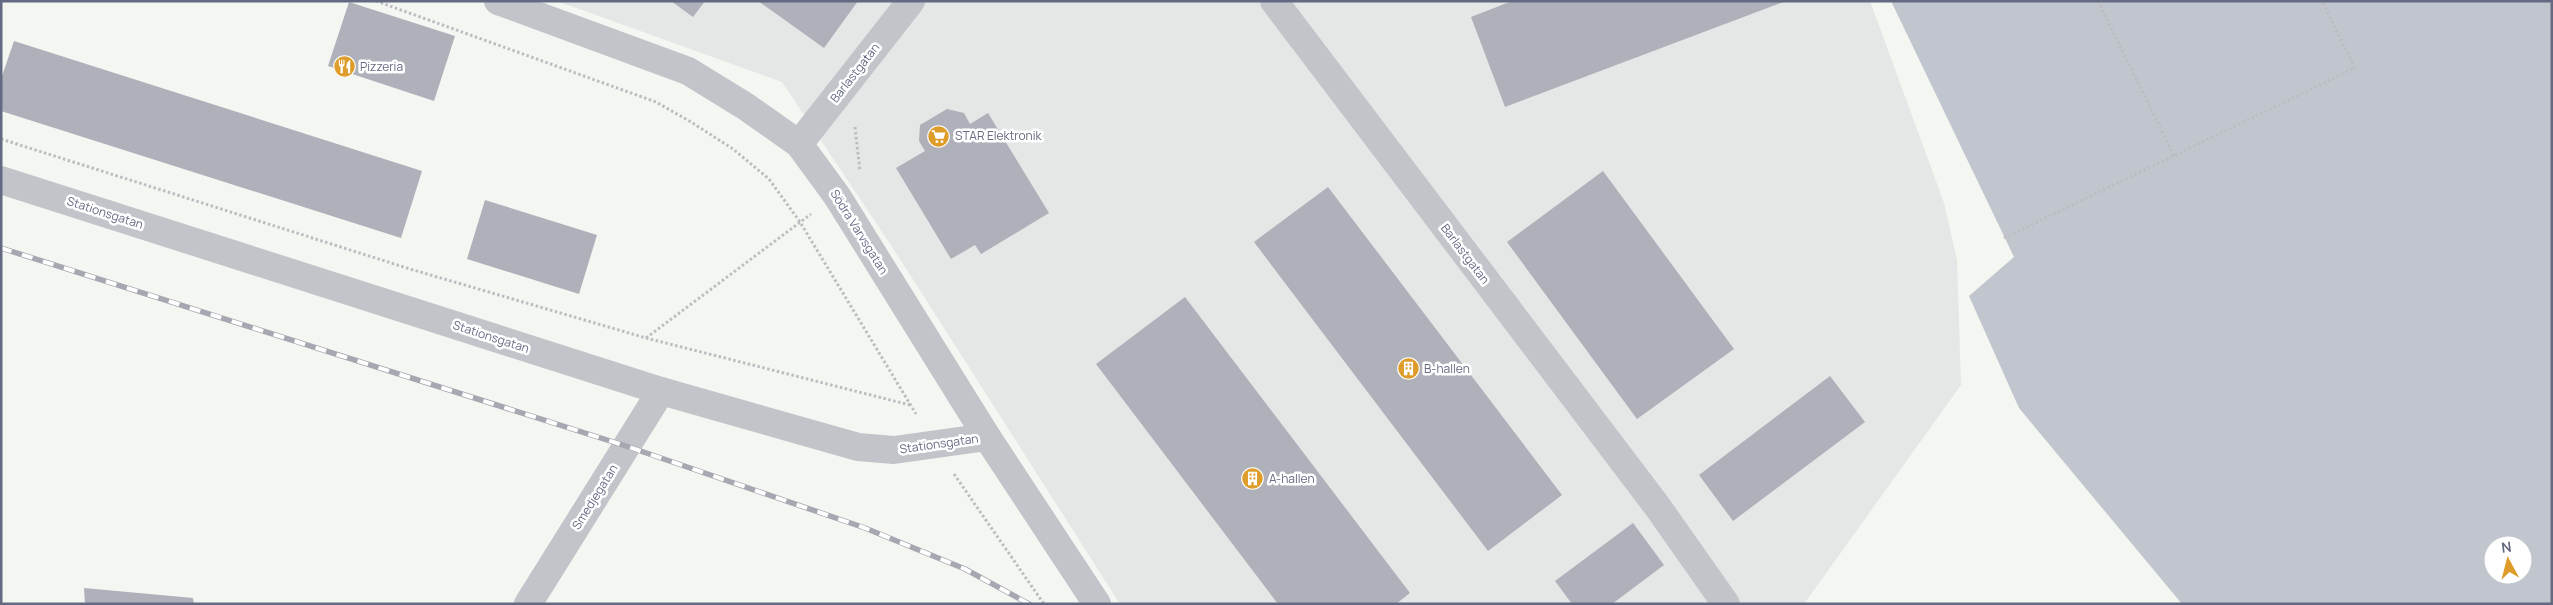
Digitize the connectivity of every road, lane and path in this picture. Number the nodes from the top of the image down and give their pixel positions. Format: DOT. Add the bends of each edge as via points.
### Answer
graph roads {
  1 [pos="376,1"];
  2 [pos="498,1"];
  3 [pos="912,1"];
  4 [pos="1274,1"];
  5 [pos="2098,1"];
  6 [pos="2322,1"];
  7 [pos="850,78"];
  8 [pos="1,138"];
  9 [pos="799,144"];
  10 [pos="2174,156"];
  11 [pos="1,180"];
  12 [pos="837,196"];
  13 [pos="800,222"];
  14 [pos="2004,238"];
  15 [pos="646,338"];
  16 [pos="660,391"];
  17 [pos="910,405"];
  18 [pos="987,437"];
  19 [pos="934,445"];
  20 [pos="528,604"];
  21 [pos="1044,604"];
  22 [pos="1097,604"];
  23 [pos="1726,604"];
  1 -- 13 [label="path" via="656,102 733,149 769,178"];
  2 -- 9 [label="street, Södra Varvsgatan" via="688,71"];
  3 -- 7 [label="street, Barlastgatan"];
  4 -- 23 [label="street, Barlastgatan" via="1657,506"];
  5 -- 10 [label="path"];
  6 -- 10 [label="path" via="2354,68"];
  7 -- 9 [label="street, Barlastgatan"];
  7 -- 12 [label="path" via="861,178"];
  8 -- 15 [label="path" via="410,269"];
  9 -- 12 [label="street, Södra Varvsgatan"];
  10 -- 14 [label="path"];
  11 -- 16 [label="street, Stationsgatan"];
  12 -- 13 [label="path"];
  12 -- 18 [label="street, Södra Varvsgatan"];
  13 -- 15 [label="path"];
  13 -- 17 [label="path"];
  15 -- 17 [label="path"];
  16 -- 19 [label="street, Stationsgatan" via="858,448 894,450"];
  16 -- 20 [label="street, Smedjegatan"];
  17 -- 19 [label="path"];
  18 -- 19 [label="street, Stationsgatan"];
  18 -- 22 [label="street, Södra Varvsgatan"];
  19 -- 21 [label="path"];
}
